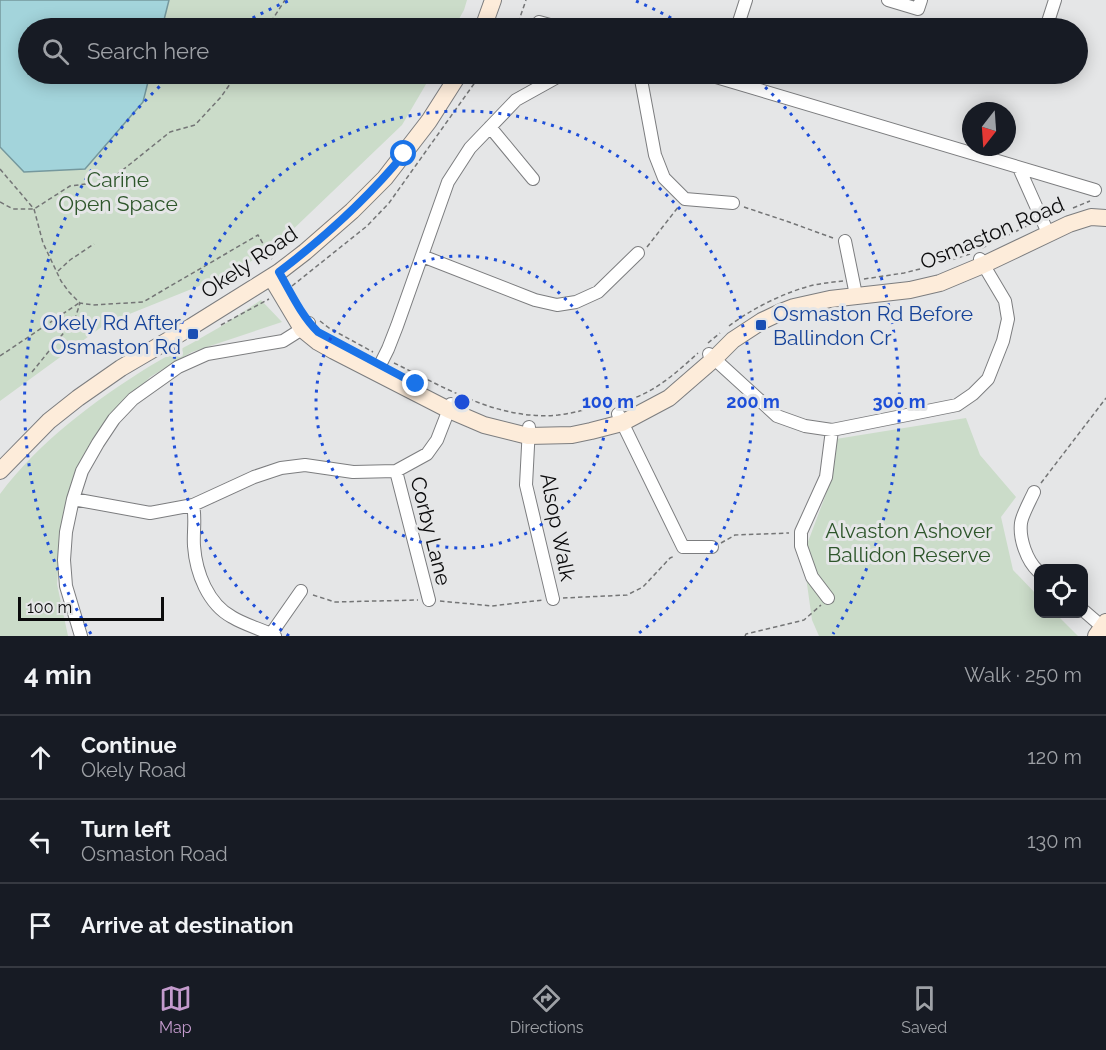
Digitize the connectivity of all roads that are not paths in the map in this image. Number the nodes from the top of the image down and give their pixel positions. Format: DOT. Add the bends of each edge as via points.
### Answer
graph roads {
  1 [pos="493,0"];
  2 [pos="746,0"];
  3 [pos="888,0"];
  4 [pos="921,0"];
  5 [pos="1055,0"];
  6 [pos="487,18"];
  7 [pos="740,18"];
  8 [pos="1049,18"];
  9 [pos="452,84"];
  10 [pos="545,84"];
  11 [pos="642,84"];
  12 [pos="748,84"];
  13 [pos="490,127"];
  14 [pos="1019,168"];
  15 [pos="532,179"];
  16 [pos="1098,199"];
  17 [pos="733,203"];
  18 [pos="1106,218"];
  19 [pos="1041,228"];
  20 [pos="845,241"];
  21 [pos="638,253"];
  22 [pos="422,256"];
  23 [pos="981,262"];
  24 [pos="275,274"];
  25 [pos="855,286"];
  26 [pos="311,324"];
  27 [pos="711,356"];
  28 [pos="381,363"];
  29 [pos="450,406"];
  30 [pos="620,419"];
  31 [pos="832,430"];
  32 [pos="529,432"];
  33 [pos="0,471"];
  34 [pos="396,471"];
  35 [pos="1034,492"];
  36 [pos="73,499"];
  37 [pos="193,505"];
  38 [pos="712,547"];
  39 [pos="1034,568"];
  40 [pos="301,591"];
  41 [pos="828,598"];
  42 [pos="553,599"];
  43 [pos="429,600"];
  44 [pos="1088,616"];
  45 [pos="1103,629"];
  46 [pos="273,635"];
  47 [pos="81,636"];
  1 -- 6 [label="street"];
  2 -- 7 [label="street"];
  3 -- 4 [label="street" via="918,9"];
  5 -- 8 [label="street"];
  9 -- 24 [label="street, Okely Road" via="385,178 352,212"];
  10 -- 13 [label="street" via="516,100"];
  11 -- 17 [label="street" via="655,155 664,178 685,199"];
  12 -- 14 [label="street"];
  13 -- 15 [label="street"];
  13 -- 22 [label="street" via="470,148 448,182"];
  14 -- 16 [label="street"];
  14 -- 19 [label="street"];
  16 -- 19 [label="street, Osmaston Road" via="1087,208"];
  18 -- 19 [label="street, Osmaston Road" via="1091,217"];
  19 -- 23 [label="street, Osmaston Road"];
  20 -- 25 [label="street"];
  21 -- 22 [label="street" via="598,292 557,305"];
  22 -- 28 [label="street"];
  23 -- 25 [label="street, Osmaston Road" via="924,280"];
  23 -- 31 [label="street" via="1005,301 1008,319 988,380 957,405"];
  24 -- 26 [label="street, Osmaston Road"];
  24 -- 33 [label="street, Okely Road" via="121,368 49,421"];
  25 -- 27 [label="street, Osmaston Road" via="815,293 772,308 731,333"];
  26 -- 28 [label="street, Osmaston Road" via="332,341"];
  26 -- 36 [label="street" via="283,341 207,354 156,382 114,419 82,471"];
  27 -- 30 [label="street, Osmaston Road" via="669,389"];
  27 -- 31 [label="street" via="777,416"];
  28 -- 29 [label="street, Osmaston Road"];
  29 -- 32 [label="street, Osmaston Road"];
  29 -- 34 [label="street" via="427,454"];
  30 -- 32 [label="street, Osmaston Road"];
  30 -- 38 [label="street" via="683,547"];
  31 -- 41 [label="street" via="826,477 801,532 801,546 812,577"];
  32 -- 42 [label="street, Alsop Walk" via="526,485"];
  34 -- 37 [label="street" via="353,472 305,465 281,468"];
  34 -- 43 [label="street, Corby Lane"];
  35 -- 39 [label="street" via="1021,523 1022,544"];
  36 -- 37 [label="street" via="150,513"];
  36 -- 47 [label="street" via="64,560 66,586"];
  37 -- 46 [label="street" via="194,547 202,582 216,604 231,617"];
  40 -- 46 [label="street"];
  44 -- 45 [label="street"];
}
